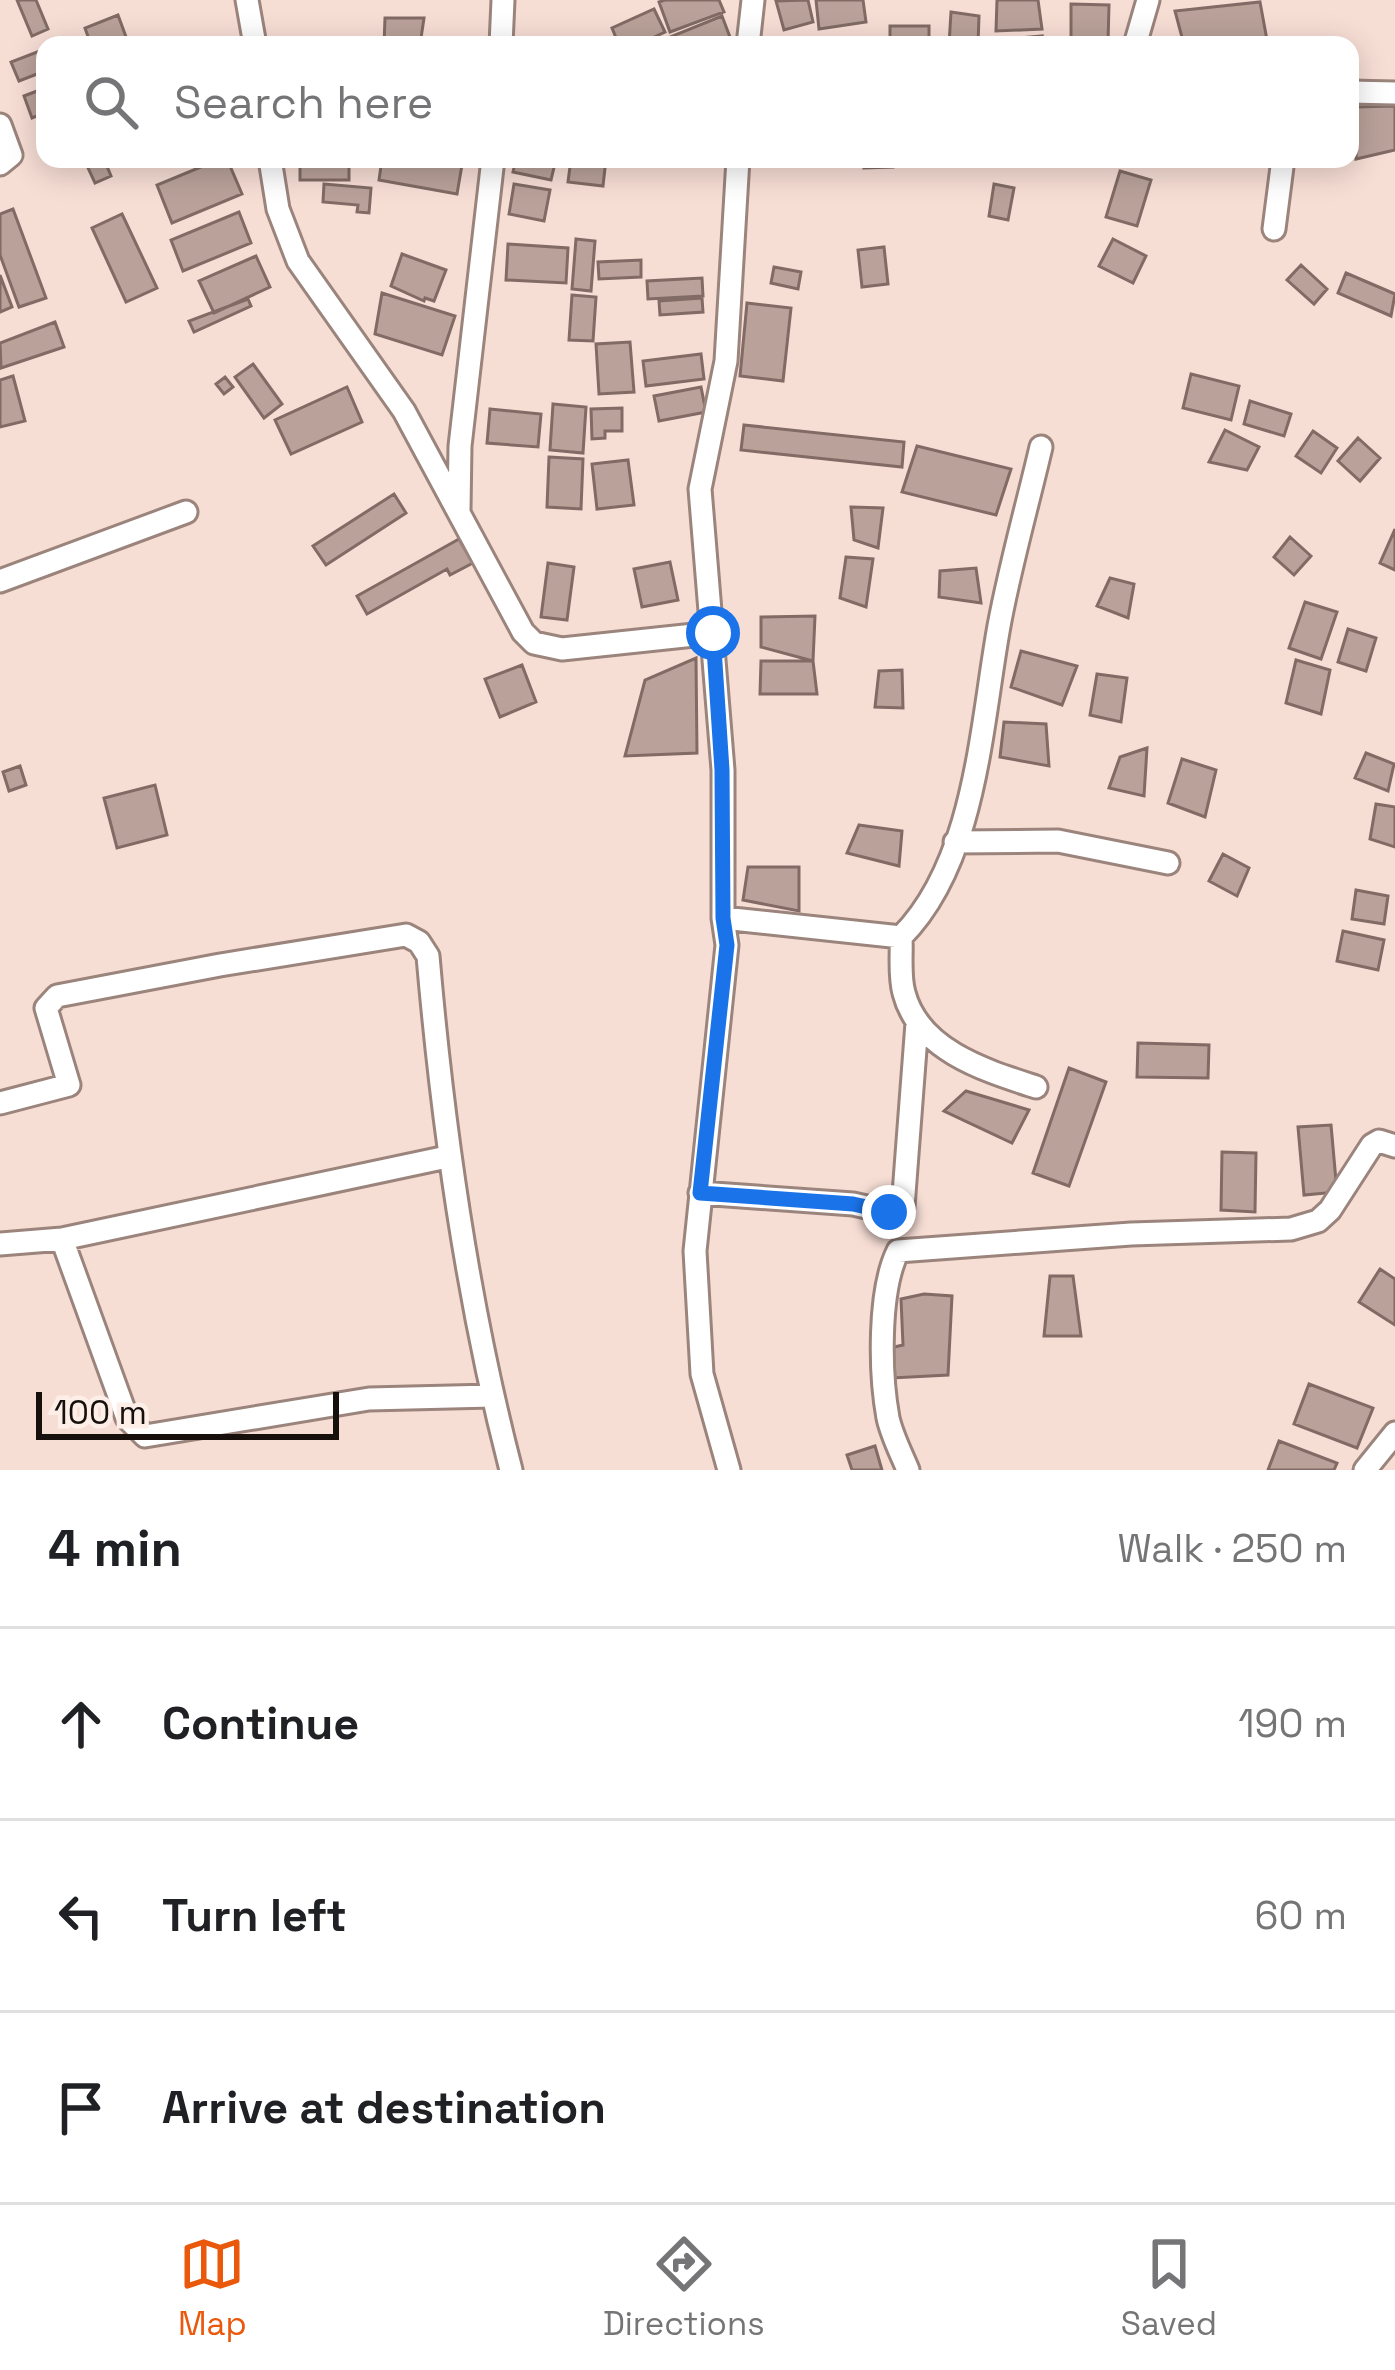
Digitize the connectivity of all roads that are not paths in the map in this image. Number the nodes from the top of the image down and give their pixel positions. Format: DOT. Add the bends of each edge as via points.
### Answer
graph roads {
  1 [pos="247,0"];
  2 [pos="502,0"];
  3 [pos="753,0"];
  4 [pos="1148,0"];
  5 [pos="253,36"];
  6 [pos="501,36"];
  7 [pos="749,36"];
  8 [pos="1140,36"];
  9 [pos="1359,92"];
  10 [pos="1395,93"];
  11 [pos="0,125"];
  12 [pos="0,164"];
  13 [pos="271,168"];
  14 [pos="492,168"];
  15 [pos="737,168"];
  16 [pos="1282,168"];
  17 [pos="1274,229"];
  18 [pos="1041,447"];
  19 [pos="459,511"];
  20 [pos="186,512"];
  21 [pos="0,581"];
  22 [pos="713,633"];
  23 [pos="955,842"];
  24 [pos="1168,863"];
  25 [pos="723,918"];
  26 [pos="901,937"];
  27 [pos="917,1023"];
  28 [pos="1036,1087"];
  29 [pos="0,1103"];
  30 [pos="1395,1145"];
  31 [pos="447,1157"];
  32 [pos="700,1193"];
  33 [pos="62,1239"];
  34 [pos="0,1244"];
  35 [pos="492,1396"];
  36 [pos="1395,1433"];
  37 [pos="511,1470"];
  38 [pos="729,1470"];
  39 [pos="908,1470"];
  40 [pos="1364,1470"];
  1 -- 5 [label="street"];
  2 -- 6 [label="street"];
  3 -- 7 [label="street"];
  4 -- 8 [label="street"];
  9 -- 10 [label="street"];
  11 -- 12 [label="street" via="11,155"];
  13 -- 19 [label="street" via="298,261 404,411"];
  14 -- 19 [label="street"];
  15 -- 22 [label="street" via="726,361 700,489"];
  16 -- 17 [label="street"];
  18 -- 23 [label="street"];
  19 -- 22 [label="street" via="534,643 562,649"];
  20 -- 21 [label="street"];
  22 -- 25 [label="street"];
  23 -- 24 [label="street" via="1058,841"];
  23 -- 26 [label="street" via="929,904"];
  25 -- 26 [label="street"];
  25 -- 32 [label="street" via="727,945"];
  26 -- 27 [label="street" via="903,992"];
  27 -- 28 [label="street" via="975,1067"];
  27 -- 32 [label="street" via="903,1207"];
  29 -- 31 [label="street" via="69,1085 46,1008 57,996 406,935 428,956"];
  30 -- 39 [label="street" via="1372,1145 1330,1210 1292,1229 898,1251 885,1308 884,1375 888,1419"];
  31 -- 33 [label="street"];
  31 -- 35 [label="street"];
  32 -- 38 [label="street" via="694,1251 703,1374"];
  33 -- 34 [label="street"];
  33 -- 35 [label="street" via="127,1418 145,1436 369,1399"];
  35 -- 37 [label="street"];
  36 -- 40 [label="street"];
}
